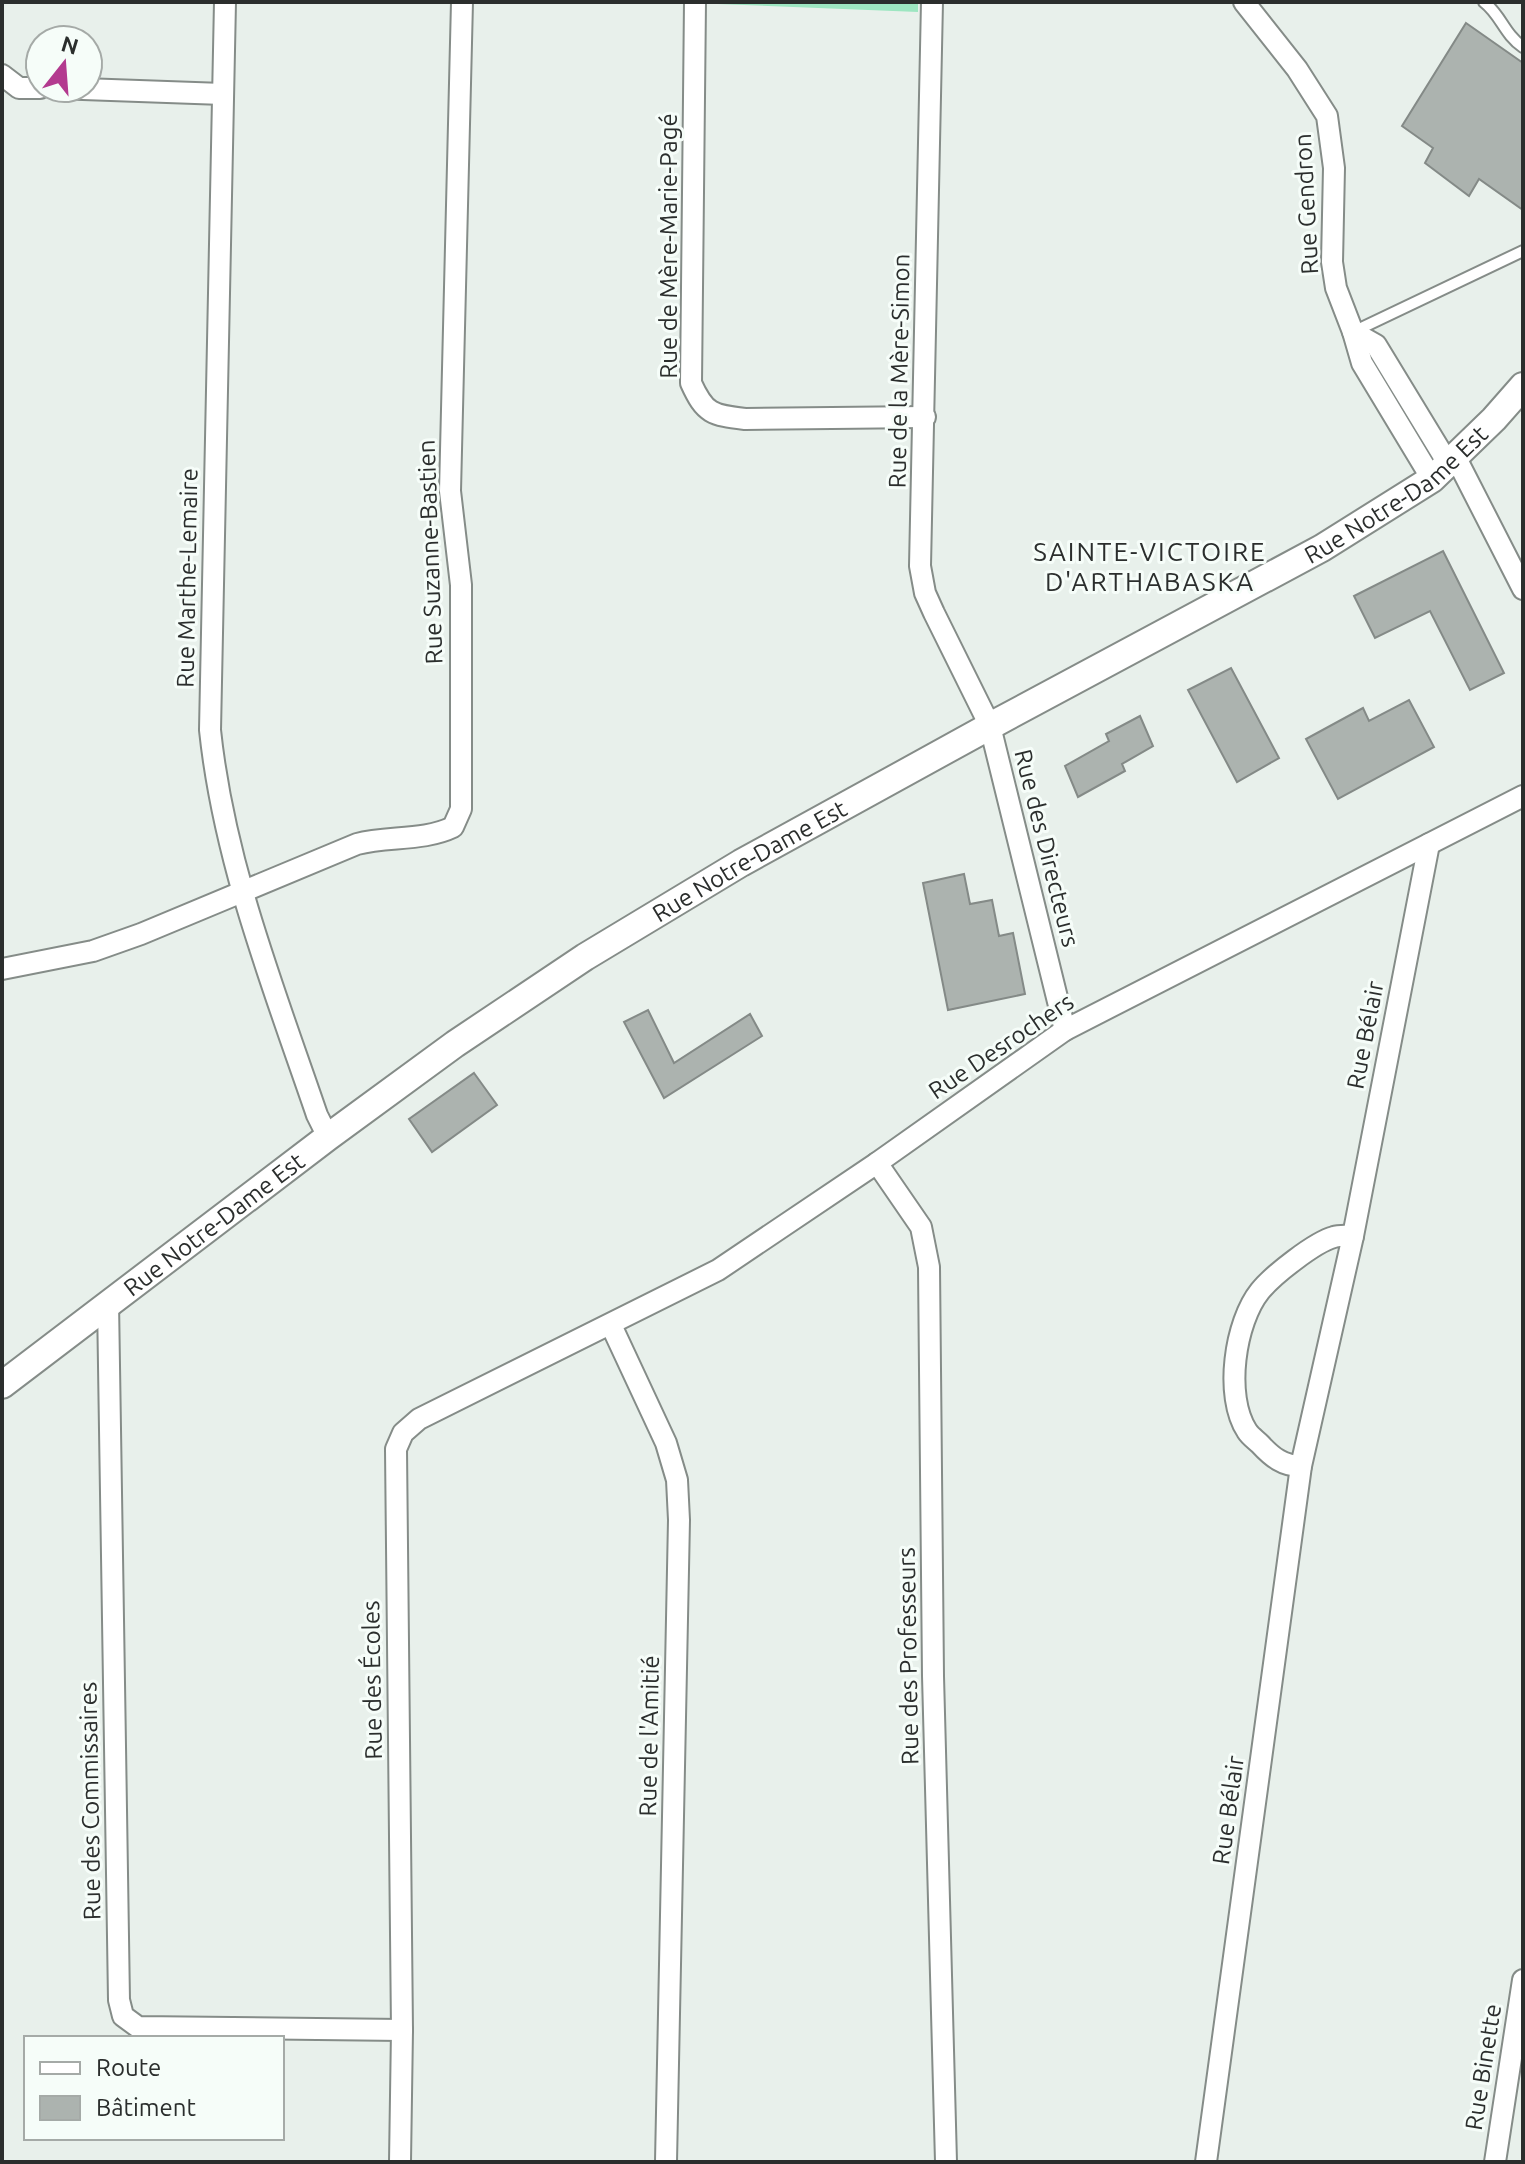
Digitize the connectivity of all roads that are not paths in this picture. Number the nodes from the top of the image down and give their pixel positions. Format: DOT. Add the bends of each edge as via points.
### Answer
graph roads {
  1 [pos="225,2"];
  2 [pos="462,2"];
  3 [pos="695,2"];
  4 [pos="932,2"];
  5 [pos="1244,2"];
  6 [pos="1484,2"];
  7 [pos="1523,47"];
  8 [pos="2,75"];
  9 [pos="24,88"];
  10 [pos="104,90"];
  11 [pos="223,94"];
  12 [pos="1523,251"];
  13 [pos="1353,332"];
  14 [pos="1523,386"];
  15 [pos="925,417"];
  16 [pos="1446,467"];
  17 [pos="1523,589"];
  18 [pos="990,726"];
  19 [pos="1523,796"];
  20 [pos="1429,844"];
  21 [pos="241,893"];
  22 [pos="2,969"];
  23 [pos="1065,1030"];
  24 [pos="328,1137"];
  25 [pos="877,1163"];
  26 [pos="1353,1236"];
  27 [pos="108,1302"];
  28 [pos="611,1325"];
  29 [pos="2,1385"];
  30 [pos="1301,1466"];
  31 [pos="1523,1980"];
  32 [pos="402,2030"];
  33 [pos="400,2162"];
  34 [pos="666,2162"];
  35 [pos="946,2162"];
  36 [pos="1206,2162"];
  37 [pos="1495,2162"];
  1 -- 11 [label="street, Rue Marthe-Lemaire"];
  2 -- 21 [label="street, Rue Suzanne-Bastien" via="450,491 461,585 461,809 453,827 439,834 357,844"];
  3 -- 15 [label="street, Rue de Mère-Marie-Pagé" via="691,383 701,406 717,415 745,419"];
  4 -- 15 [label="street, Rue de la Mère-Simon"];
  5 -- 13 [label="street, Rue Gendron" via="1327,116 1334,168 1332,262"];
  6 -- 7 [label="lane"];
  8 -- 9 [label="street"];
  10 -- 11 [label="street"];
  11 -- 21 [label="street, Rue Marthe-Lemaire" via="210,730"];
  12 -- 13 [label="lane"];
  13 -- 16 [label="street, Rue Gendron" via="1362,363"];
  14 -- 16 [label="street, Rue Notre-Dame Est"];
  15 -- 18 [label="street, Rue de la Mère-Simon" via="920,566 925,593"];
  16 -- 17 [label="street"];
  16 -- 18 [label="street, Rue Notre-Dame Est" via="1322,548"];
  18 -- 23 [label="street, Rue des Directeurs"];
  18 -- 24 [label="street, Rue Notre-Dame Est" via="623,933 455,1044"];
  19 -- 20 [label="street, Rue Desrochers"];
  20 -- 23 [label="street, Rue Desrochers"];
  20 -- 26 [label="street, Rue Bélair"];
  21 -- 22 [label="street, Rue Suzanne-Bastien" via="93,951"];
  21 -- 24 [label="street, Rue Marthe-Lemaire"];
  23 -- 25 [label="street, Rue Desrochers"];
  24 -- 27 [label="street, Rue Notre-Dame Est"];
  25 -- 28 [label="street, Rue Desrochers" via="718,1270"];
  25 -- 35 [label="street, Rue des Professeurs" via="921,1227 929,1267"];
  26 -- 30 [label="street, Rue Bélair"];
  26 -- 30 [label="street" via="1333,1237 1290,1263 1260,1291 1237,1348 1234,1381 1247,1431 1271,1455 1289,1466"];
  27 -- 29 [label="street, Rue Notre-Dame Est"];
  27 -- 32 [label="street, Rue des Commissaires" via="123,2016 138,2027"];
  28 -- 32 [label="street, Rue des Écoles" via="419,1419 403,1433 396,1449"];
  28 -- 34 [label="street, Rue de l'Amitié" via="666,1443 677,1480"];
  30 -- 36 [label="street, Rue Bélair"];
  31 -- 37 [label="street, Rue Binette"];
  32 -- 33 [label="street, Rue des Écoles"];
}
